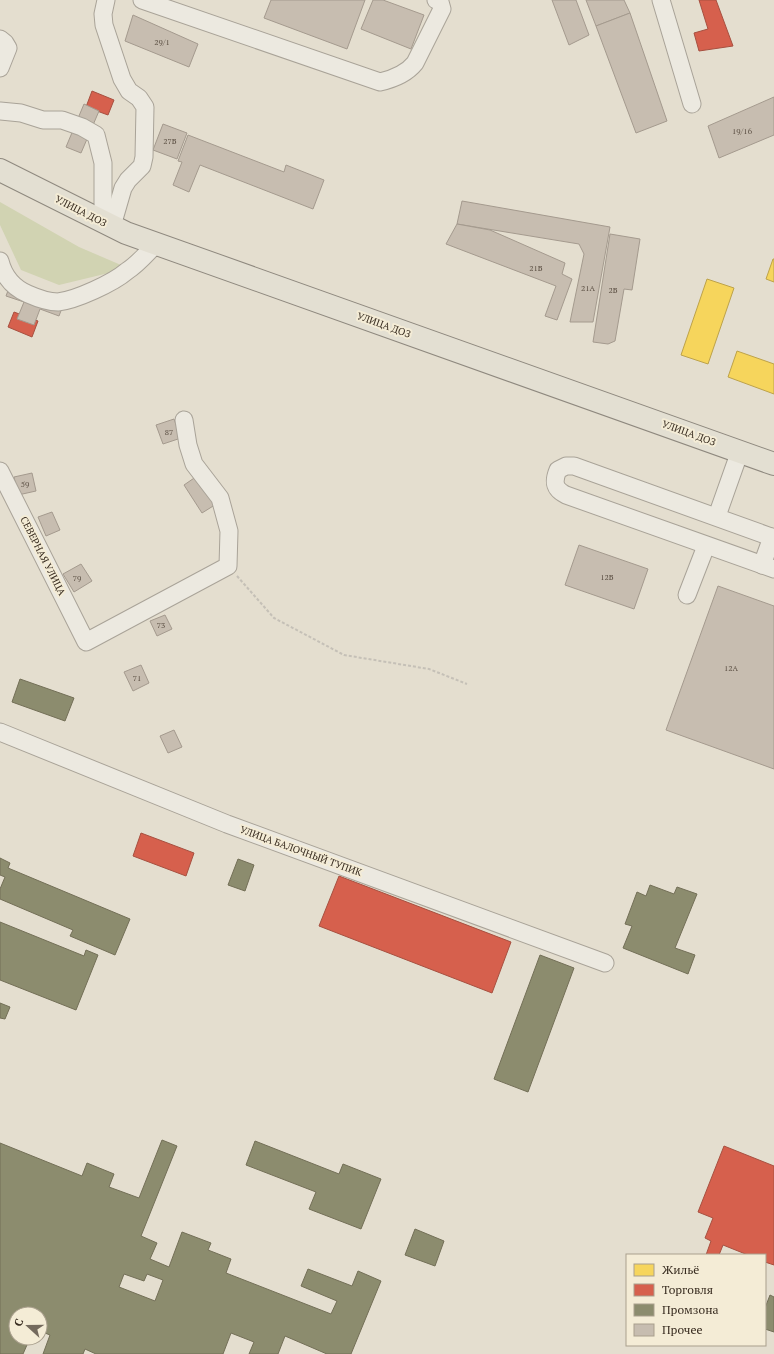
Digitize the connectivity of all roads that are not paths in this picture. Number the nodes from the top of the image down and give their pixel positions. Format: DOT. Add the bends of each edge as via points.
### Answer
graph roads {
  1 [pos="106,0"];
  2 [pos="142,0"];
  3 [pos="436,0"];
  4 [pos="661,0"];
  5 [pos="0,39"];
  6 [pos="0,68"];
  7 [pos="692,104"];
  8 [pos="0,111"];
  9 [pos="0,170"];
  10 [pos="107,224"];
  11 [pos="156,244"];
  12 [pos="0,261"];
  13 [pos="184,420"];
  14 [pos="740,451"];
  15 [pos="774,464"];
  16 [pos="0,471"];
  17 [pos="717,516"];
  18 [pos="773,537"];
  19 [pos="706,546"];
  20 [pos="768,567"];
  21 [pos="687,595"];
  22 [pos="0,732"];
  23 [pos="605,963"];
  1 -- 10 [label="street" via="104,25 122,79 129,91 139,98 145,107 142,166 123,188"];
  2 -- 3 [label="street" via="380,82 410,69 415,63 442,9 440,2"];
  4 -- 7 [label="street"];
  5 -- 6 [label="street" via="8,48"];
  8 -- 10 [label="street" via="21,113 43,120 62,120 96,135 102,163"];
  9 -- 10 [label="main road, УЛИЦА ДОЗ"];
  10 -- 11 [label="main road, УЛИЦА ДОЗ"];
  11 -- 12 [label="street" via="116,280 68,300 56,302 37,299 17,289 7,277"];
  11 -- 14 [label="main road, УЛИЦА ДОЗ"];
  13 -- 16 [label="street, СЕВЕРНАЯ УЛИЦА" via="194,464 220,498 229,531 228,566 86,642"];
  14 -- 15 [label="main road, УЛИЦА ДОЗ"];
  14 -- 17 [label="street"];
  17 -- 18 [label="street"];
  17 -- 19 [label="street" via="574,466 558,470 554,479 555,486 566,495"];
  18 -- 20 [label="street"];
  19 -- 20 [label="street"];
  19 -- 21 [label="street"];
  22 -- 23 [label="street, УЛИЦА БАЛОЧНЫЙ ТУПИК" via="227,824"];
}
